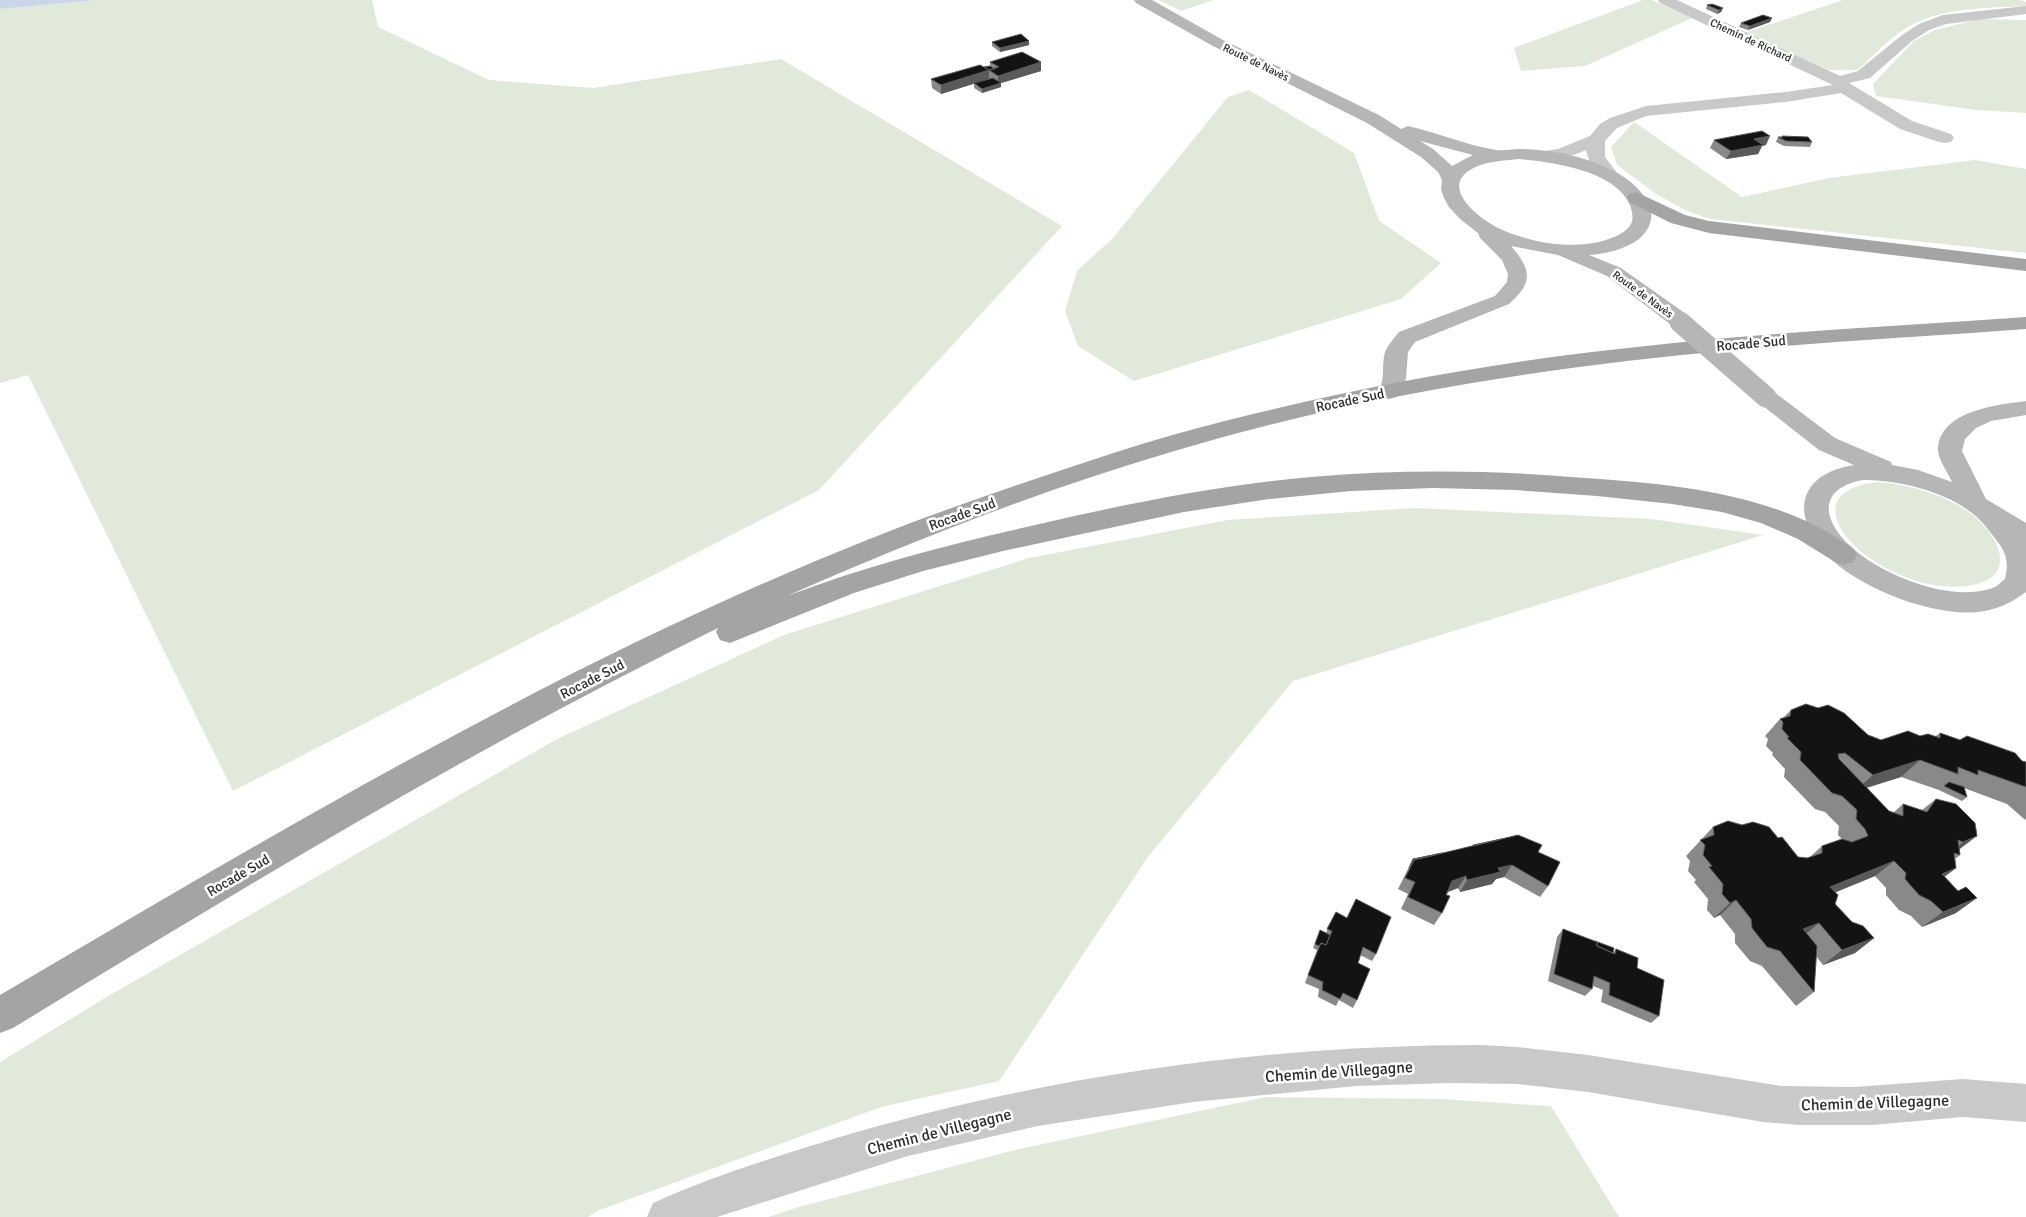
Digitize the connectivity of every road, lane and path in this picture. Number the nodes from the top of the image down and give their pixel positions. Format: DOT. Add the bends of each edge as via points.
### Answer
graph roads {
  1 [pos="1141,0"];
  2 [pos="1665,0"];
  3 [pos="2026,10"];
  4 [pos="1841,85"];
  5 [pos="1374,119"];
  6 [pos="1945,138"];
  7 [pos="1596,140"];
  8 [pos="1495,155"];
  9 [pos="1543,156"];
  10 [pos="1612,178"];
  11 [pos="1451,179"];
  12 [pos="1636,198"];
  13 [pos="1477,224"];
  14 [pos="1622,242"];
  15 [pos="1552,248"];
  16 [pos="2026,266"];
  17 [pos="1679,320"];
  18 [pos="2026,323"];
  19 [pos="1389,392"];
  20 [pos="1768,399"];
  21 [pos="2026,408"];
  22 [pos="1895,473"];
  23 [pos="1824,486"];
  24 [pos="1983,510"];
  25 [pos="2026,534"];
  26 [pos="1844,555"];
  27 [pos="2022,581"];
  28 [pos="279,851"];
  29 [pos="0,1015"];
  30 [pos="2026,1103"];
  31 [pos="667,1217"];
  1 -- 5 [label="main road, Route de Navès" via="1218,44"];
  2 -- 4 [label="street, Chemin de Richard"];
  3 -- 4 [label="street" via="1943,20 1924,27 1864,75"];
  4 -- 6 [label="street, Chemin de Richard" via="1906,125"];
  4 -- 7 [label="street" via="1822,94 1719,102 1633,114 1606,128"];
  5 -- 8 [label="main road, Route de Navès" via="1447,144"];
  5 -- 11 [label="main road, Route de Navès" via="1427,153"];
  7 -- 9 [label="street" via="1561,154"];
  7 -- 10 [label="street" via="1597,157"];
  8 -- 9 [label="main road, Route de Navès"];
  8 -- 11 [label="main road, Route de Navès" via="1460,168"];
  9 -- 10 [label="main road, Route de Navès" via="1584,165"];
  10 -- 12 [label="main road, Route de Navès"];
  11 -- 13 [label="main road, Route de Navès" via="1449,190 1453,201"];
  12 -- 14 [label="main road" via="1642,210 1642,222 1635,233"];
  12 -- 16 [label="main road" via="1678,219 1709,227"];
  13 -- 15 [label="main road, Route de Navès" via="1525,244"];
  13 -- 19 [label="main road" via="1514,261 1519,279 1516,287 1502,300 1407,337 1396,352 1395,382"];
  14 -- 15 [label="main road, Route de Navès" via="1578,250"];
  14 -- 17 [label="main road, Route de Navès" via="1621,251 1628,268"];
  15 -- 17 [label="main road, Route de Navès" via="1614,272"];
  17 -- 20 [label="main road, Route de Navès, bridge"];
  18 -- 19 [label="main road, Rocade Sud" via="1610,356"];
  19 -- 28 [label="main road, Rocade Sud" via="1178,442 983,506 851,556 582,684 391,786"];
  20 -- 22 [label="main road, Route de Navès" via="1828,444"];
  20 -- 23 [label="main road, Route de Navès" via="1811,447 1822,470"];
  21 -- 24 [label="main road" via="1970,420 1951,441 1950,451"];
  22 -- 23 [label="main road, Route de Navès" via="1852,473"];
  22 -- 24 [label="main road, Route de Navès" via="1950,491"];
  23 -- 26 [label="main road, Route de Navès" via="1816,500 1817,516 1826,536"];
  24 -- 25 [label="main road, Route de Navès"];
  24 -- 27 [label="main road, Route de Navès" via="2007,533 2018,550"];
  26 -- 27 [label="main road, Route de Navès" via="1872,575 1942,600 1976,602 2002,596"];
  26 -- 28 [label="main road" via="1794,526 1751,511 1707,500 1576,485 1476,480 1396,481 1271,490 1178,504 926,560 753,621 538,721"];
  28 -- 29 [label="main road, Rocade Sud"];
  30 -- 31 [label="street, Chemin de Villegagne" via="1971,1098 1836,1107 1801,1106 1763,1103 1615,1077 1481,1064 1302,1071 1102,1097 923,1132 761,1182"];
}
